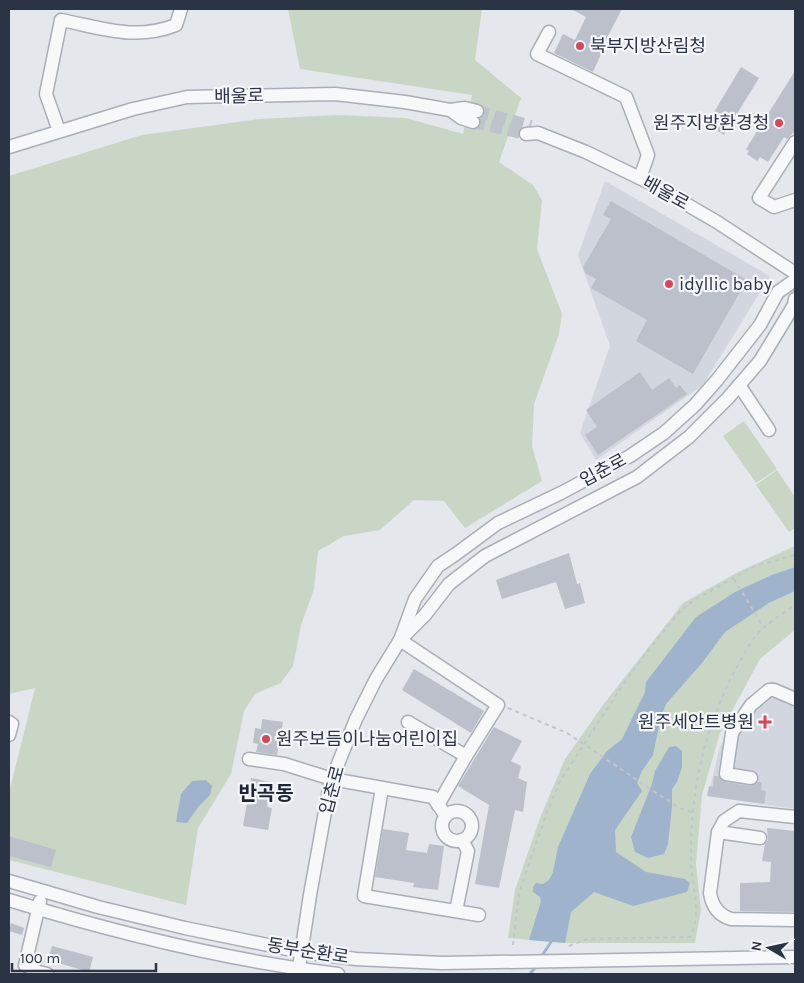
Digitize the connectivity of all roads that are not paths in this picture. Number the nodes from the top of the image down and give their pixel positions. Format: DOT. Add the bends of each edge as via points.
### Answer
graph roads {
  1 [pos="181,9"];
  2 [pos="549,32"];
  3 [pos="475,116"];
  4 [pos="59,131"];
  5 [pos="532,131"];
  6 [pos="795,142"];
  7 [pos="9,147"];
  8 [pos="640,178"];
  9 [pos="795,200"];
  10 [pos="795,273"];
  11 [pos="795,280"];
  12 [pos="795,299"];
  13 [pos="739,385"];
  14 [pos="769,430"];
  15 [pos="400,640"];
  16 [pos="795,699"];
  17 [pos="9,722"];
  18 [pos="408,722"];
  19 [pos="9,735"];
  20 [pos="466,756"];
  21 [pos="249,759"];
  22 [pos="751,778"];
  23 [pos="332,779"];
  24 [pos="382,788"];
  25 [pos="438,804"];
  26 [pos="446,816"];
  27 [pos="795,817"];
  28 [pos="718,832"];
  29 [pos="760,838"];
  30 [pos="462,840"];
  31 [pos="9,881"];
  32 [pos="42,891"];
  33 [pos="9,900"];
  34 [pos="38,909"];
  35 [pos="456,911"];
  36 [pos="479,915"];
  37 [pos="795,920"];
  38 [pos="302,952"];
  39 [pos="795,957"];
  40 [pos="298,972"];
  41 [pos="47,974"];
  42 [pos="338,974"];
  1 -- 4 [label="street" via="176,25 159,32 131,34 61,20 46,94"];
  2 -- 8 [label="street" via="537,54 626,97 648,155"];
  3 -- 4 [label="street, 배울로" via="461,118 450,110 335,94 187,97"];
  4 -- 7 [label="street, 배울로"];
  5 -- 8 [label="street, 배울로"];
  6 -- 9 [label="street" via="760,198 774,207"];
  8 -- 10 [label="street, 배울로" via="717,222"];
  11 -- 15 [label="street, 입춘로" via="778,292 760,325 717,380 664,433 630,456 498,523 438,566 415,599"];
  12 -- 13 [label="street, 입춘로" via="760,361"];
  13 -- 14 [label="street"];
  13 -- 15 [label="street, 입춘로" via="689,437 637,477 485,556 450,584"];
  15 -- 20 [label="street" via="498,704"];
  15 -- 23 [label="street, 입춘로" via="356,719"];
  16 -- 22 [label="street" via="769,690 751,705 732,733 726,774"];
  17 -- 19 [label="street" via="12,724"];
  18 -- 20 [label="street"];
  20 -- 25 [label="street"];
  21 -- 23 [label="street" via="284,764"];
  23 -- 24 [label="street"];
  23 -- 38 [label="street, 입춘로"];
  24 -- 25 [label="street" via="433,797"];
  24 -- 35 [label="street" via="364,896"];
  25 -- 26 [label="street"];
  26 -- 30 [label="street" via="442,827 445,836 453,841"];
  26 -- 30 [label="street" via="457,812 470,819 470,834"];
  27 -- 28 [label="street" via="739,811 724,821"];
  28 -- 29 [label="street"];
  28 -- 37 [label="street" via="710,893 717,912 731,919"];
  30 -- 35 [label="street" via="468,850"];
  31 -- 32 [label="street, 동부순환로"];
  32 -- 34 [label="street"];
  32 -- 38 [label="street, 동부순환로" via="185,928"];
  33 -- 34 [label="street, 동부순환로"];
  34 -- 40 [label="street, 동부순환로" via="180,947"];
  34 -- 41 [label="street" via="25,965"];
  35 -- 36 [label="street"];
  38 -- 39 [label="street, 동부순환로" via="442,963"];
  38 -- 40 [label="street, 입춘로"];
  40 -- 42 [label="street, 동부순환로"];
}
